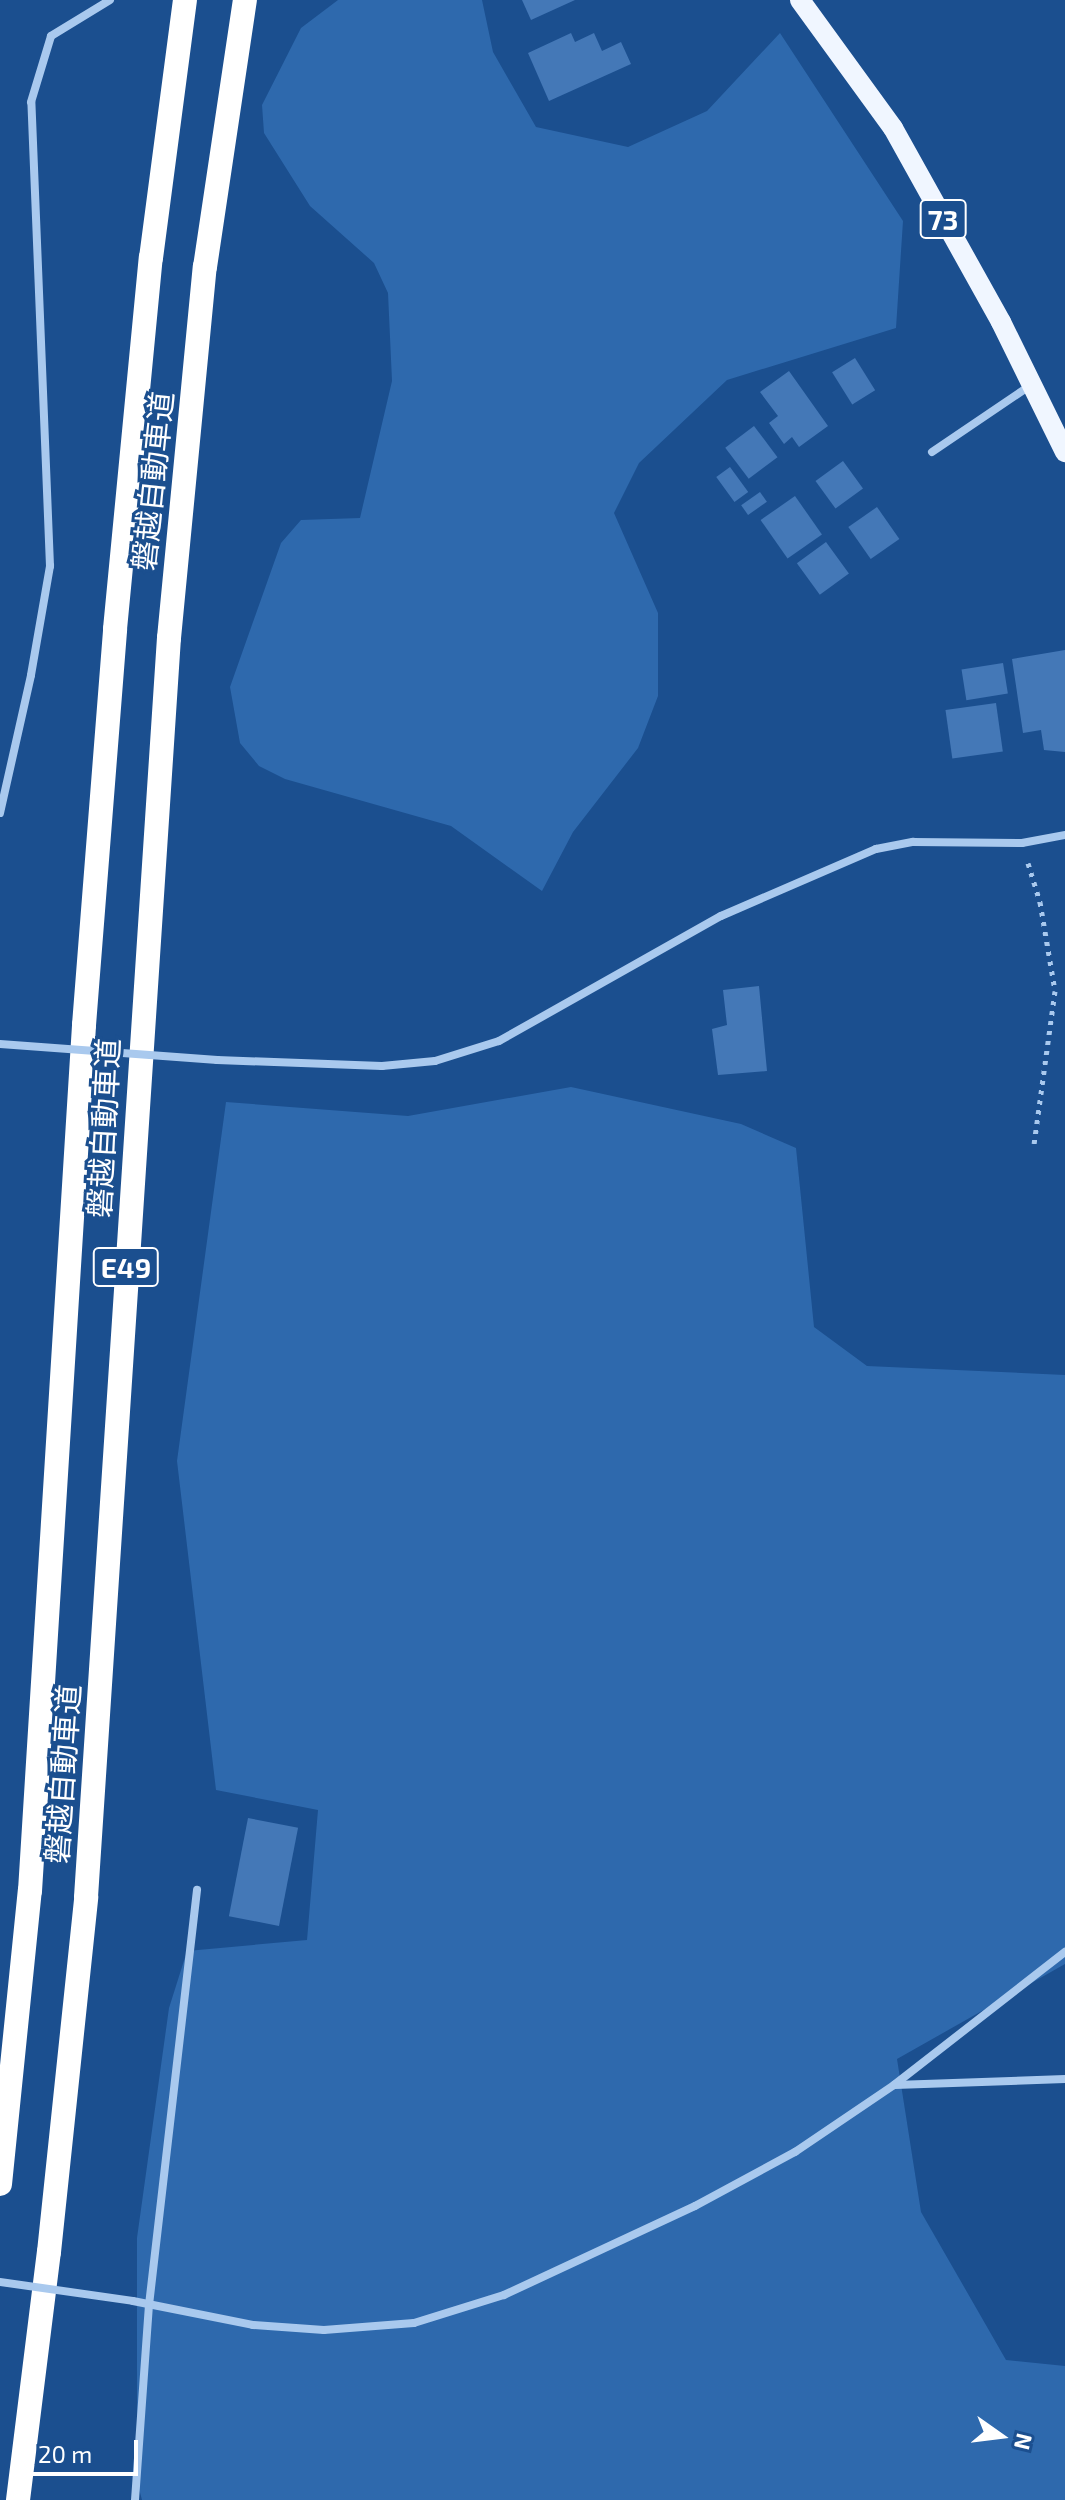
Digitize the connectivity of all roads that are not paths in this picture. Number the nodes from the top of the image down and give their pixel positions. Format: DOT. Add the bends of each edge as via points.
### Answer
graph roads {
  1 [pos="110,0"];
  2 [pos="245,0"];
  3 [pos="800,0"];
  4 [pos="184,9"];
  5 [pos="1031,385"];
  6 [pos="932,452"];
  7 [pos="1065,452"];
  8 [pos="0,813"];
  9 [pos="1065,835"];
  10 [pos="0,1044"];
  11 [pos="197,1890"];
  12 [pos="1065,1952"];
  13 [pos="1065,2079"];
  14 [pos="894,2085"];
  15 [pos="0,2184"];
  16 [pos="0,2282"];
  17 [pos="149,2305"];
  18 [pos="18,2500"];
  19 [pos="135,2500"];
  1 -- 8 [label="street" via="51,36 31,102 50,566"];
  2 -- 18 [label="highway, 磐越自動車道 / E49" via="205,267 169,638 86,1897"];
  3 -- 5 [label="main road, 73" via="893,128"];
  4 -- 15 [label="highway, 磐越自動車道 / E49" via="151,258 115,629 84,1025 30,1891"];
  5 -- 6 [label="street"];
  5 -- 7 [label="main road, 73"];
  9 -- 10 [label="street, bridge" via="1022,843 913,842 876,849 721,916 499,1041 435,1061 382,1066 217,1060"];
  11 -- 17 [label="street"];
  12 -- 14 [label="street"];
  13 -- 14 [label="street"];
  14 -- 17 [label="street" via="795,2152 695,2206 504,2295 414,2323 324,2330 253,2325"];
  16 -- 17 [label="street, bridge"];
  17 -- 19 [label="street"];
}
